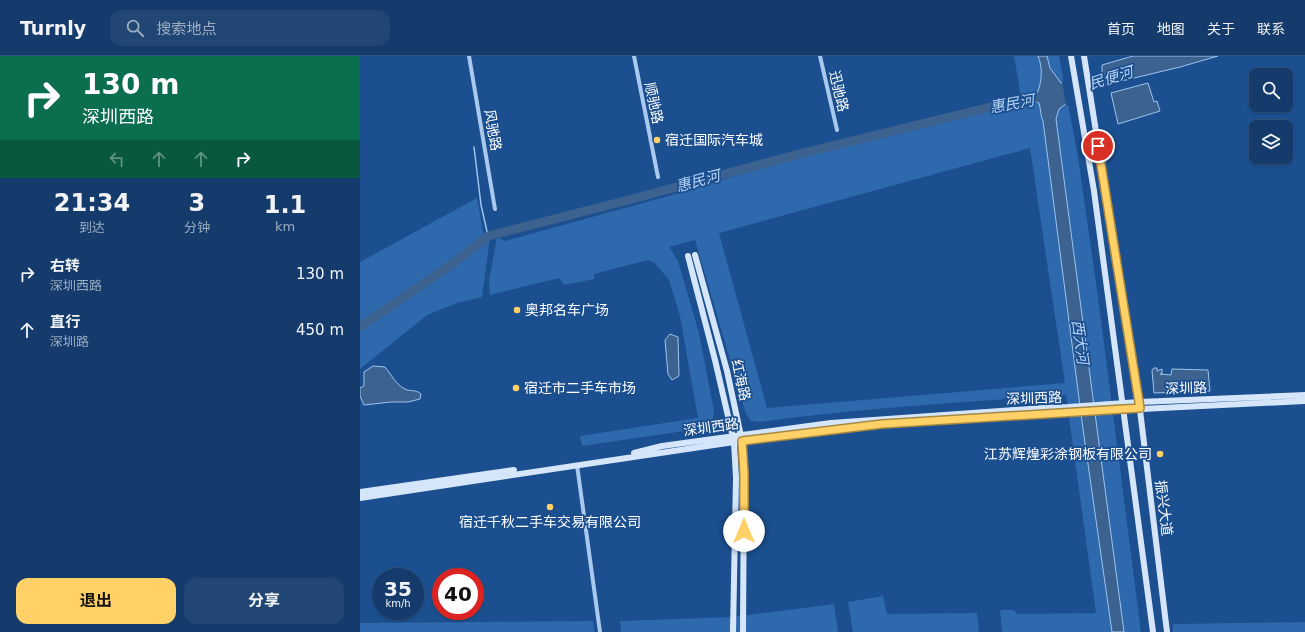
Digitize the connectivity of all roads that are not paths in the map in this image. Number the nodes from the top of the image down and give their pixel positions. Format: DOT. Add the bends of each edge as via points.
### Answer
graph roads {
  1 [pos="469,56"];
  2 [pos="634,56"];
  3 [pos="820,56"];
  4 [pos="1071,56"];
  5 [pos="1084,56"];
  6 [pos="837,130"];
  7 [pos="658,178"];
  8 [pos="495,209"];
  9 [pos="688,256"];
  10 [pos="695,256"];
  11 [pos="1305,395"];
  12 [pos="1305,402"];
  13 [pos="1139,405"];
  14 [pos="1122,406"];
  15 [pos="1070,410"];
  16 [pos="741,438"];
  17 [pos="733,439"];
  18 [pos="578,465"];
  19 [pos="360,492"];
  20 [pos="360,498"];
  21 [pos="600,632"];
  22 [pos="733,632"];
  23 [pos="743,632"];
  24 [pos="1153,632"];
  25 [pos="1168,632"];
  1 -- 8 [label="street, 风驰路"];
  2 -- 7 [label="street, 顺驰路"];
  3 -- 6 [label="street, 迅驰路"];
  4 -- 14 [label="street, 振兴大道" via="1094,191"];
  5 -- 13 [label="street, 振兴大道"];
  9 -- 17 [label="street, 红海路"];
  10 -- 16 [label="street, 红海路" via="725,364"];
  11 -- 13 [label="street, 深圳路"];
  12 -- 13 [label="street, 深圳路"];
  13 -- 14 [label="street, 深圳路"];
  13 -- 25 [label="street, 振兴大道"];
  14 -- 15 [label="street, 深圳路"];
  14 -- 24 [label="street, 振兴大道"];
  15 -- 16 [label="street, 深圳西路" via="855,426"];
  16 -- 17 [label="street, 深圳西路"];
  16 -- 23 [label="street, 红海路" via="744,473"];
  17 -- 18 [label="street, 深圳西路"];
  17 -- 19 [label="street, 深圳西路" via="662,446 637,452"];
  17 -- 22 [label="street, 红海路" via="736,478"];
  18 -- 20 [label="street, 深圳西路"];
  18 -- 21 [label="street"];
}
